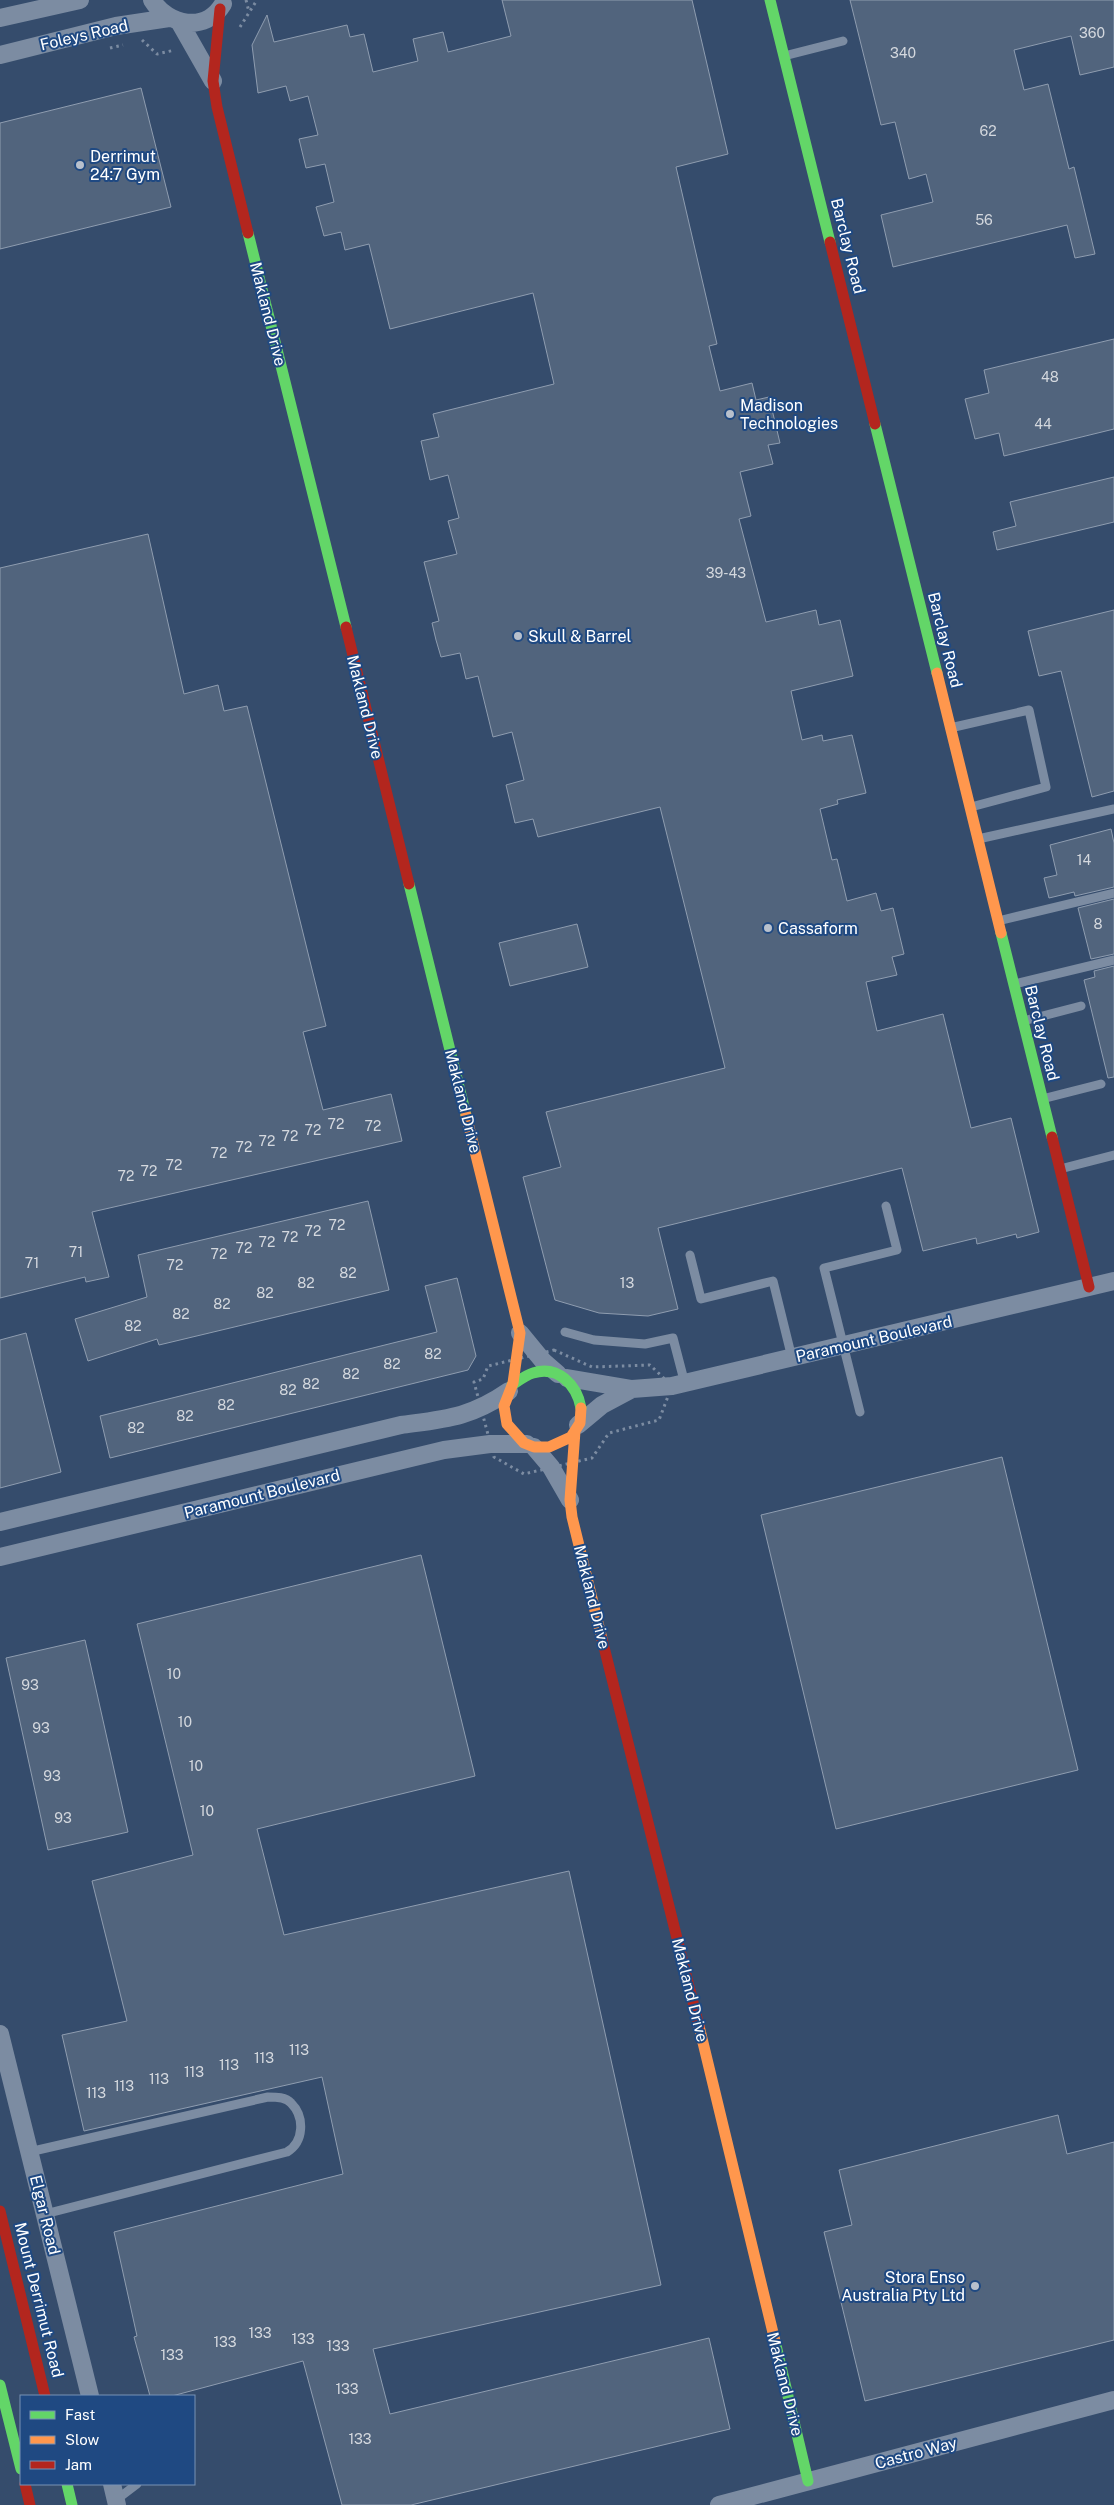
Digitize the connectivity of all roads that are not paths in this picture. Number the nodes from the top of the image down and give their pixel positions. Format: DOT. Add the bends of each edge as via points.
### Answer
graph roads {
  1 [pos="79,0"];
  2 [pos="152,0"];
  3 [pos="770,0"];
  4 [pos="223,4"];
  5 [pos="0,18"];
  6 [pos="175,20"];
  7 [pos="843,41"];
  8 [pos="0,55"];
  9 [pos="784,56"];
  10 [pos="213,81"];
  11 [pos="950,728"];
  12 [pos="970,807"];
  13 [pos="1114,809"];
  14 [pos="978,839"];
  15 [pos="1114,893"];
  16 [pos="998,921"];
  17 [pos="1114,960"];
  18 [pos="1014,984"];
  19 [pos="1081,1006"];
  20 [pos="1023,1021"];
  21 [pos="1101,1084"];
  22 [pos="1042,1099"];
  23 [pos="1114,1155"];
  24 [pos="1060,1169"];
  25 [pos="886,1206"];
  26 [pos="690,1255"];
  27 [pos="1114,1281"];
  28 [pos="1089,1287"];
  29 [pos="565,1332"];
  30 [pos="520,1333"];
  31 [pos="843,1346"];
  32 [pos="792,1358"];
  33 [pos="562,1376"];
  34 [pos="685,1384"];
  35 [pos="510,1388"];
  36 [pos="632,1389"];
  37 [pos="860,1412"];
  38 [pos="577,1428"];
  39 [pos="530,1446"];
  40 [pos="570,1500"];
  41 [pos="0,1522"];
  42 [pos="0,1557"];
  43 [pos="0,2034"];
  44 [pos="29,2152"];
  45 [pos="0,2211"];
  46 [pos="45,2214"];
  47 [pos="0,2385"];
  48 [pos="46,2395"];
  49 [pos="90,2395"];
  50 [pos="1114,2400"];
  51 [pos="20,2465"];
  52 [pos="808,2481"];
  53 [pos="25,2485"];
  54 [pos="67,2485"];
  55 [pos="135,2485"];
  56 [pos="115,2496"];
  57 [pos="30,2505"];
  58 [pos="72,2505"];
  59 [pos="718,2505"];
  1 -- 5 [label="street"];
  2 -- 6 [label="street, Makland Drive" via="159,11"];
  3 -- 9 [label="street, Barclay Road"];
  4 -- 6 [label="street, Foleys Road" via="202,21"];
  4 -- 10 [label="street, Makland Drive"];
  6 -- 8 [label="street, Foleys Road" via="116,26"];
  6 -- 10 [label="street, Makland Drive"];
  7 -- 9 [label="lane"];
  9 -- 11 [label="street, Barclay Road"];
  10 -- 30 [label="street, Makland Drive" via="226,145"];
  11 -- 12 [label="street, Barclay Road"];
  11 -- 12 [label="lane" via="1029,710 1046,787"];
  12 -- 14 [label="street, Barclay Road"];
  13 -- 14 [label="lane"];
  14 -- 16 [label="street, Barclay Road"];
  15 -- 16 [label="lane"];
  16 -- 18 [label="street, Barclay Road"];
  17 -- 18 [label="lane"];
  18 -- 20 [label="street, Barclay Road"];
  19 -- 20 [label="lane"];
  20 -- 22 [label="street, Barclay Road"];
  21 -- 22 [label="lane"];
  22 -- 24 [label="street, Barclay Road"];
  23 -- 24 [label="lane"];
  24 -- 28 [label="street, Barclay Road"];
  25 -- 31 [label="lane" via="897,1250 824,1268"];
  26 -- 32 [label="lane" via="701,1299 773,1281"];
  27 -- 28 [label="street, Paramount Boulevard"];
  28 -- 31 [label="street, Paramount Boulevard"];
  29 -- 34 [label="lane" via="594,1340 645,1344 673,1338"];
  30 -- 33 [label="street, Makland Drive" via="543,1361"];
  30 -- 35 [label="street, Makland Drive"];
  31 -- 32 [label="street, Paramount Boulevard"];
  31 -- 37 [label="lane"];
  32 -- 34 [label="street, Paramount Boulevard"];
  33 -- 35 [label="street" via="546,1371 533,1372"];
  33 -- 36 [label="street, Paramount Boulevard"];
  33 -- 38 [label="street" via="575,1388 581,1400 582,1413"];
  34 -- 36 [label="street, Paramount Boulevard"];
  35 -- 39 [label="street" via="504,1403 508,1428 516,1438"];
  35 -- 41 [label="street, Paramount Boulevard" via="480,1408 444,1420 401,1425"];
  36 -- 38 [label="street, Paramount Boulevard" via="602,1405"];
  38 -- 39 [label="street" via="557,1445 546,1448"];
  38 -- 40 [label="street, Makland Drive"];
  39 -- 40 [label="street, Makland Drive" via="551,1466"];
  39 -- 42 [label="street, Paramount Boulevard" via="490,1444 444,1450"];
  40 -- 52 [label="street, Makland Drive"];
  43 -- 44 [label="street, Elgar Road"];
  44 -- 46 [label="street, Elgar Road"];
  44 -- 46 [label="lane" via="268,2097 291,2102 297,2111 302,2132 300,2140 287,2152"];
  45 -- 48 [label="street, Mount Derrimut Road"];
  46 -- 49 [label="street, Elgar Road"];
  47 -- 51 [label="street"];
  50 -- 52 [label="street, Castro Way"];
  52 -- 59 [label="street, Castro Way"];
  53 -- 57 [label="street"];
  54 -- 58 [label="street"];
  55 -- 56 [label="lane"];
}
